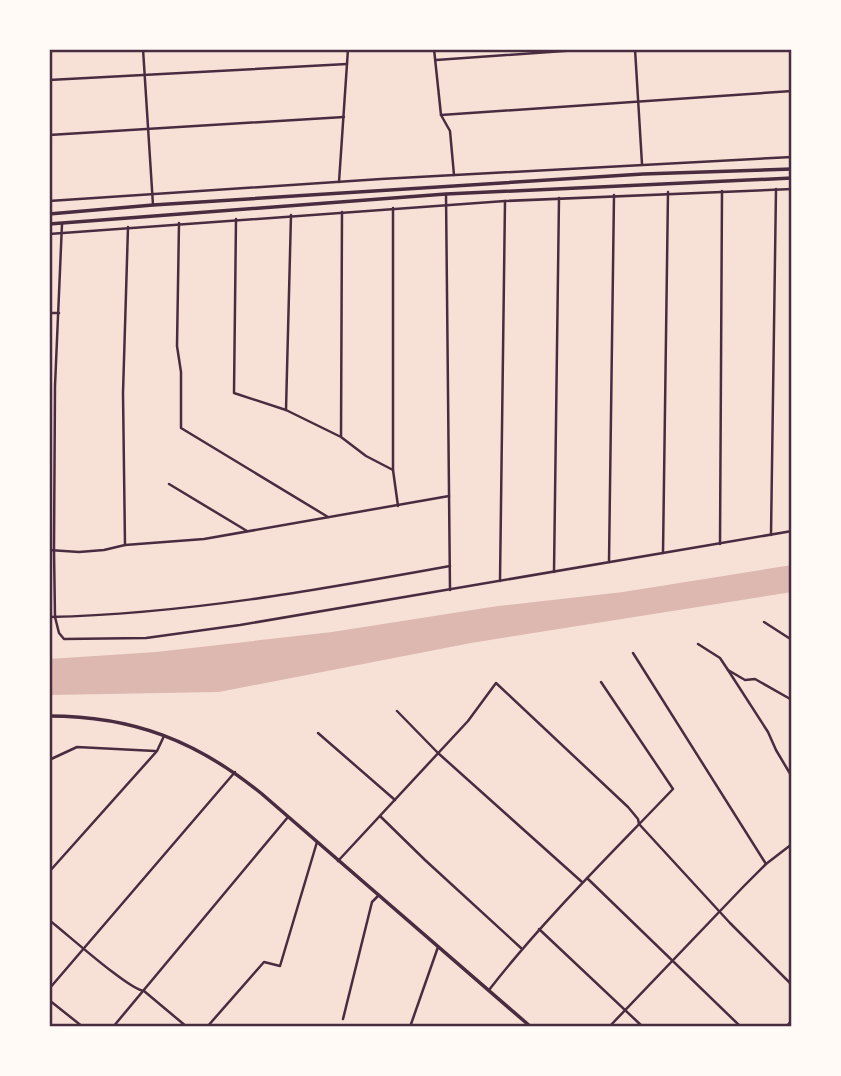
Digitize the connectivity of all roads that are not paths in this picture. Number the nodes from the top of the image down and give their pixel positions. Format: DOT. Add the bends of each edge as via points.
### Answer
graph roads {
  1 [pos="143,49"];
  2 [pos="348,49"];
  3 [pos="434,49"];
  4 [pos="592,49"];
  5 [pos="635,49"];
  6 [pos="436,60"];
  7 [pos="347,64"];
  8 [pos="144,75"];
  9 [pos="49,80"];
  10 [pos="792,91"];
  11 [pos="639,102"];
  12 [pos="441,115"];
  13 [pos="344,117"];
  14 [pos="147,129"];
  15 [pos="49,135"];
  16 [pos="792,158"];
  17 [pos="642,164"];
  18 [pos="792,169"];
  19 [pos="454,175"];
  20 [pos="792,178"];
  21 [pos="339,182"];
  22 [pos="776,189"];
  23 [pos="792,189"];
  24 [pos="722,191"];
  25 [pos="668,192"];
  26 [pos="153,193"];
  27 [pos="446,194"];
  28 [pos="614,194"];
  29 [pos="559,198"];
  30 [pos="49,201"];
  31 [pos="505,201"];
  32 [pos="153,205"];
  33 [pos="447,205"];
  34 [pos="393,208"];
  35 [pos="342,212"];
  36 [pos="49,214"];
  37 [pos="290,215"];
  38 [pos="236,219"];
  39 [pos="62,222"];
  40 [pos="49,223"];
  41 [pos="180,223"];
  42 [pos="128,227"];
  43 [pos="62,232"];
  44 [pos="49,234"];
  45 [pos="49,313"];
  46 [pos="59,313"];
  47 [pos="49,386"];
  48 [pos="55,386"];
  49 [pos="286,410"];
  50 [pos="341,437"];
  51 [pos="49,440"];
  52 [pos="55,440"];
  53 [pos="393,470"];
  54 [pos="169,484"];
  55 [pos="51,495"];
  56 [pos="449,495"];
  57 [pos="398,506"];
  58 [pos="328,517"];
  59 [pos="248,531"];
  60 [pos="792,531"];
  61 [pos="771,535"];
  62 [pos="719,544"];
  63 [pos="124,545"];
  64 [pos="51,550"];
  65 [pos="663,553"];
  66 [pos="609,563"];
  67 [pos="450,566"];
  68 [pos="554,572"];
  69 [pos="500,581"];
  70 [pos="450,590"];
  71 [pos="49,617"];
  72 [pos="54,617"];
  73 [pos="764,622"];
  74 [pos="792,640"];
  75 [pos="698,645"];
  76 [pos="633,653"];
  77 [pos="728,670"];
  78 [pos="601,682"];
  79 [pos="792,700"];
  80 [pos="397,711"];
  81 [pos="49,716"];
  82 [pos="318,733"];
  83 [pos="164,736"];
  84 [pos="156,751"];
  85 [pos="438,753"];
  86 [pos="49,760"];
  87 [pos="235,772"];
  88 [pos="792,777"];
  89 [pos="395,800"];
  90 [pos="380,816"];
  91 [pos="288,817"];
  92 [pos="639,824"];
  93 [pos="317,842"];
  94 [pos="792,844"];
  95 [pos="338,861"];
  96 [pos="766,864"];
  97 [pos="49,872"];
  98 [pos="586,877"];
  99 [pos="582,882"];
  100 [pos="379,895"];
  101 [pos="719,911"];
  102 [pos="49,920"];
  103 [pos="539,929"];
  104 [pos="84,947"];
  105 [pos="438,947"];
  106 [pos="522,948"];
  107 [pos="672,960"];
  108 [pos="792,985"];
  109 [pos="49,989"];
  110 [pos="489,990"];
  111 [pos="144,991"];
  112 [pos="49,1000"];
  113 [pos="625,1010"];
  114 [pos="343,1019"];
  115 [pos="792,1020"];
  116 [pos="83,1027"];
  117 [pos="113,1027"];
  118 [pos="187,1027"];
  119 [pos="207,1027"];
  120 [pos="410,1027"];
  121 [pos="531,1027"];
  122 [pos="609,1027"];
  123 [pos="643,1027"];
  124 [pos="741,1027"];
  125 [pos="786,1027"];
  1 -- 8 [label="street"];
  2 -- 7 [label="street"];
  3 -- 6 [label="street"];
  4 -- 6 [label="street"];
  5 -- 11 [label="street"];
  6 -- 12 [label="street"];
  7 -- 8 [label="street"];
  7 -- 13 [label="street"];
  8 -- 9 [label="street"];
  8 -- 14 [label="street"];
  10 -- 11 [label="street"];
  11 -- 12 [label="street"];
  11 -- 17 [label="street"];
  12 -- 19 [label="street" via="450,131"];
  13 -- 14 [label="street"];
  13 -- 21 [label="street"];
  14 -- 15 [label="street"];
  14 -- 26 [label="street"];
  16 -- 17 [label="street"];
  17 -- 19 [label="street"];
  18 -- 32 [label="main road"];
  19 -- 21 [label="street"];
  20 -- 27 [label="main road"];
  21 -- 26 [label="street"];
  22 -- 23 [label="street"];
  22 -- 24 [label="street"];
  22 -- 61 [label="street"];
  24 -- 25 [label="street"];
  24 -- 62 [label="street"];
  25 -- 28 [label="street"];
  25 -- 65 [label="street"];
  26 -- 30 [label="street"];
  26 -- 32 [label="street"];
  27 -- 33 [label="street"];
  27 -- 39 [label="main road"];
  28 -- 29 [label="street"];
  28 -- 66 [label="street"];
  29 -- 31 [label="street"];
  29 -- 68 [label="street"];
  31 -- 33 [label="street"];
  31 -- 69 [label="street"];
  32 -- 36 [label="main road"];
  33 -- 34 [label="street"];
  33 -- 56 [label="street"];
  34 -- 35 [label="street"];
  34 -- 53 [label="street"];
  35 -- 37 [label="street"];
  35 -- 50 [label="street"];
  37 -- 38 [label="street"];
  37 -- 49 [label="street"];
  38 -- 41 [label="street"];
  38 -- 49 [label="street" via="234,393"];
  39 -- 40 [label="main road"];
  39 -- 43 [label="street"];
  41 -- 42 [label="street"];
  41 -- 58 [label="street" via="177,346 181,428"];
  42 -- 43 [label="street"];
  42 -- 63 [label="street"];
  43 -- 44 [label="street"];
  43 -- 46 [label="street"];
  45 -- 46 [label="street"];
  46 -- 48 [label="street"];
  47 -- 48 [label="street"];
  48 -- 52 [label="street"];
  49 -- 50 [label="street"];
  50 -- 53 [label="street"];
  51 -- 52 [label="street"];
  52 -- 55 [label="street"];
  53 -- 57 [label="street"];
  54 -- 59 [label="street"];
  55 -- 64 [label="street"];
  56 -- 57 [label="street"];
  56 -- 67 [label="street"];
  57 -- 58 [label="street"];
  58 -- 59 [label="street"];
  59 -- 63 [label="street"];
  60 -- 61 [label="street"];
  61 -- 62 [label="street"];
  62 -- 65 [label="street"];
  63 -- 64 [label="street" via="79,552"];
  64 -- 72 [label="street"];
  65 -- 66 [label="street"];
  66 -- 68 [label="street"];
  67 -- 70 [label="street"];
  67 -- 72 [label="street" via="212,604"];
  68 -- 69 [label="street"];
  69 -- 70 [label="street"];
  70 -- 72 [label="street" via="146,638 64,639"];
  71 -- 72 [label="street"];
  73 -- 74 [label="street"];
  75 -- 77 [label="street" via="720,658"];
  76 -- 96 [label="street"];
  77 -- 79 [label="street"];
  77 -- 88 [label="street"];
  78 -- 92 [label="street" via="673,789"];
  80 -- 85 [label="street"];
  81 -- 83 [label="main road" via="122,723"];
  82 -- 89 [label="street"];
  83 -- 84 [label="street"];
  83 -- 87 [label="main road"];
  84 -- 86 [label="street" via="77,747"];
  84 -- 97 [label="street"];
  85 -- 89 [label="street"];
  85 -- 92 [label="street" via="496,683 628,807"];
  85 -- 99 [label="street"];
  87 -- 91 [label="main road"];
  87 -- 104 [label="street"];
  89 -- 90 [label="street"];
  90 -- 95 [label="street"];
  90 -- 106 [label="street"];
  91 -- 93 [label="main road"];
  91 -- 111 [label="street"];
  92 -- 98 [label="street"];
  92 -- 101 [label="street"];
  93 -- 95 [label="main road"];
  93 -- 119 [label="street" via="279,966 264,962"];
  94 -- 96 [label="street"];
  95 -- 100 [label="main road"];
  96 -- 101 [label="street"];
  98 -- 99 [label="street"];
  98 -- 107 [label="street"];
  99 -- 103 [label="street"];
  100 -- 105 [label="main road"];
  100 -- 114 [label="street" via="372,902"];
  101 -- 107 [label="street"];
  101 -- 108 [label="street"];
  102 -- 104 [label="street"];
  103 -- 106 [label="street"];
  103 -- 113 [label="street"];
  104 -- 109 [label="street"];
  104 -- 111 [label="street" via="137,991"];
  105 -- 110 [label="main road"];
  105 -- 120 [label="street"];
  106 -- 110 [label="street"];
  107 -- 113 [label="street"];
  107 -- 124 [label="street"];
  110 -- 121 [label="main road"];
  111 -- 117 [label="street"];
  111 -- 118 [label="street"];
  112 -- 116 [label="street"];
  113 -- 122 [label="street"];
  113 -- 123 [label="street"];
  115 -- 125 [label="street"];
}
